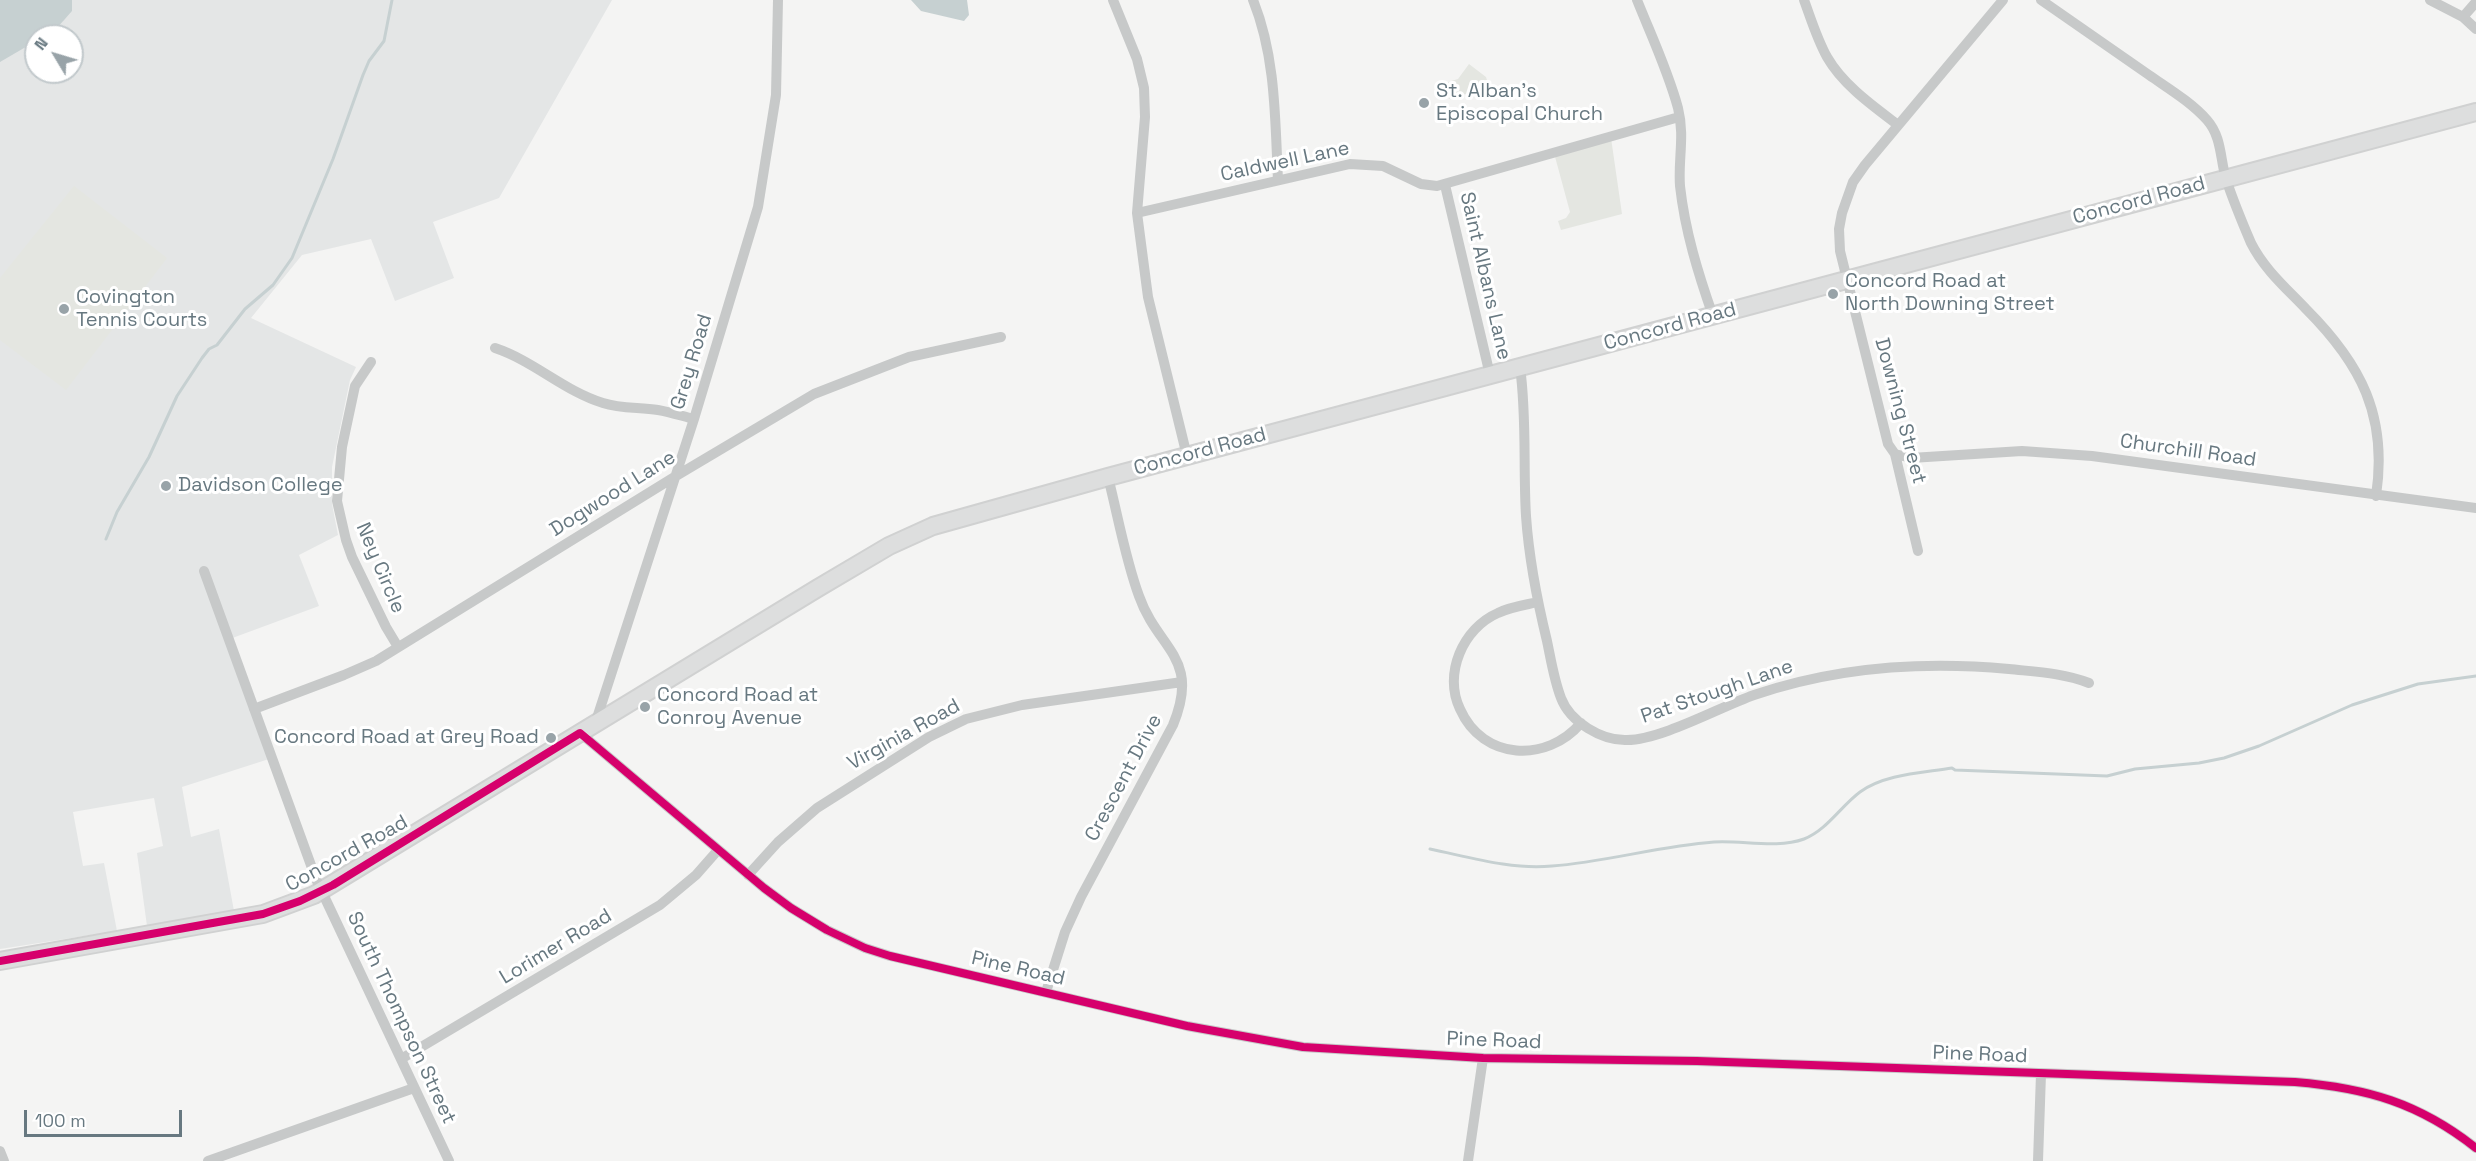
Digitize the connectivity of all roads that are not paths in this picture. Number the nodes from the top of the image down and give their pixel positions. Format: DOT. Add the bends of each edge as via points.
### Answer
graph roads {
  1 [pos="778,0"];
  2 [pos="1113,0"];
  3 [pos="1253,0"];
  4 [pos="1637,0"];
  5 [pos="1804,0"];
  6 [pos="2003,0"];
  7 [pos="2041,0"];
  8 [pos="2430,0"];
  9 [pos="2476,2"];
  10 [pos="2463,17"];
  11 [pos="2476,29"];
  12 [pos="2476,112"];
  13 [pos="1679,117"];
  14 [pos="1898,125"];
  15 [pos="2226,178"];
  16 [pos="1278,180"];
  17 [pos="1445,185"];
  18 [pos="1137,213"];
  19 [pos="1846,280"];
  20 [pos="1713,316"];
  21 [pos="1000,337"];
  22 [pos="495,348"];
  23 [pos="370,362"];
  24 [pos="1520,367"];
  25 [pos="1490,375"];
  26 [pos="694,419"];
  27 [pos="1895,454"];
  28 [pos="1187,456"];
  29 [pos="676,476"];
  30 [pos="1108,477"];
  31 [pos="2376,496"];
  32 [pos="2476,508"];
  33 [pos="1918,551"];
  34 [pos="204,570"];
  35 [pos="1538,602"];
  36 [pos="398,647"];
  37 [pos="1182,682"];
  38 [pos="2089,683"];
  39 [pos="254,709"];
  40 [pos="1581,723"];
  41 [pos="594,724"];
  42 [pos="580,733"];
  43 [pos="718,850"];
  44 [pos="748,875"];
  45 [pos="322,891"];
  46 [pos="0,961"];
  47 [pos="1046,992"];
  48 [pos="1483,1058"];
  49 [pos="401,1059"];
  50 [pos="2041,1074"];
  51 [pos="414,1088"];
  52 [pos="2476,1148"];
  53 [pos="0,1151"];
  54 [pos="4,1161"];
  55 [pos="208,1161"];
  56 [pos="448,1161"];
  57 [pos="1468,1161"];
  58 [pos="2038,1161"];
  1 -- 26 [label="street, Grey Road" via="776,95 764,178"];
  2 -- 18 [label="street" via="1137,59 1144,88"];
  3 -- 16 [label="street" via="1269,53"];
  4 -- 13 [label="street"];
  5 -- 14 [label="street" via="1820,44 1835,68"];
  6 -- 14 [label="street, Downing Street"];
  7 -- 15 [label="street" via="2200,113 2218,140"];
  8 -- 10 [label="street"];
  9 -- 10 [label="street"];
  10 -- 11 [label="street"];
  12 -- 15 [label="main road, Concord Road"];
  13 -- 17 [label="street, Caldwell Lane"];
  13 -- 20 [label="street" via="1683,144 1682,201 1696,265"];
  14 -- 19 [label="street, Downing Street" via="1847,195 1839,230"];
  15 -- 19 [label="main road, Concord Road"];
  15 -- 31 [label="street" via="2259,257 2341,347 2366,389 2378,433"];
  16 -- 17 [label="street, Caldwell Lane" via="1361,163 1383,166 1427,186"];
  16 -- 18 [label="street, Caldwell Lane"];
  17 -- 25 [label="street, Saint Albans Lane"];
  18 -- 28 [label="street" via="1148,297"];
  19 -- 20 [label="main road, Concord Road"];
  19 -- 27 [label="street, Downing Street" via="1887,444"];
  20 -- 24 [label="main road, Concord Road"];
  21 -- 29 [label="street, Dogwood Lane" via="909,357 831,386"];
  22 -- 26 [label="street" via="602,403"];
  23 -- 36 [label="street, Ney Circle" via="355,387 342,447 338,501 352,557"];
  24 -- 25 [label="main road, Concord Road"];
  24 -- 35 [label="street, Pat Stough Lane" via="1526,424 1526,514"];
  25 -- 28 [label="main road, Concord Road"];
  26 -- 29 [label="street, Grey Road"];
  27 -- 31 [label="street, Churchill Road" via="1911,458 2022,451 2092,456"];
  27 -- 33 [label="street, Downing Street"];
  28 -- 30 [label="main road, Concord Road"];
  29 -- 36 [label="street, Dogwood Lane"];
  29 -- 41 [label="street, Grey Road"];
  30 -- 37 [label="street, Crescent Drive" via="1138,595 1175,654"];
  30 -- 41 [label="main road, Concord Road" via="912,534"];
  31 -- 32 [label="street, Churchill Road"];
  34 -- 39 [label="street, South Thompson Street"];
  35 -- 40 [label="street, Pat Stough Lane" via="1558,691 1562,702"];
  35 -- 40 [label="street" via="1498,613 1466,639 1455,675 1460,711 1480,734 1516,751 1541,750 1557,744"];
  36 -- 39 [label="street, Dogwood Lane" via="363,668"];
  37 -- 44 [label="street, Virginia Road" via="1022,705 966,719 929,737 817,808"];
  37 -- 47 [label="street, Crescent Drive" via="1180,709 1173,725 1081,897"];
  38 -- 40 [label="street, Pat Stough Lane" via="2065,675 1972,666 1900,666 1795,682 1638,739 1608,737"];
  39 -- 45 [label="street, South Thompson Street"];
  41 -- 42 [label="main road, Concord Road"];
  42 -- 43 [label="street, Pine Road"];
  42 -- 45 [label="main road, Concord Road"];
  43 -- 44 [label="street, Pine Road"];
  43 -- 49 [label="street, Lorimer Road" via="696,875 660,905"];
  44 -- 47 [label="street, Pine Road" via="810,921 865,948"];
  45 -- 46 [label="main road, Concord Road" via="263,914"];
  45 -- 49 [label="street, South Thompson Street"];
  47 -- 48 [label="street, Pine Road" via="1186,1026 1292,1046"];
  48 -- 50 [label="street, Pine Road" via="1697,1061"];
  48 -- 57 [label="street"];
  49 -- 51 [label="street, South Thompson Street"];
  50 -- 52 [label="street, Pine Road" via="2336,1085 2411,1108 2438,1121"];
  50 -- 58 [label="street"];
  51 -- 55 [label="street"];
  51 -- 56 [label="street, South Thompson Street"];
  53 -- 54 [label="street"];
}
